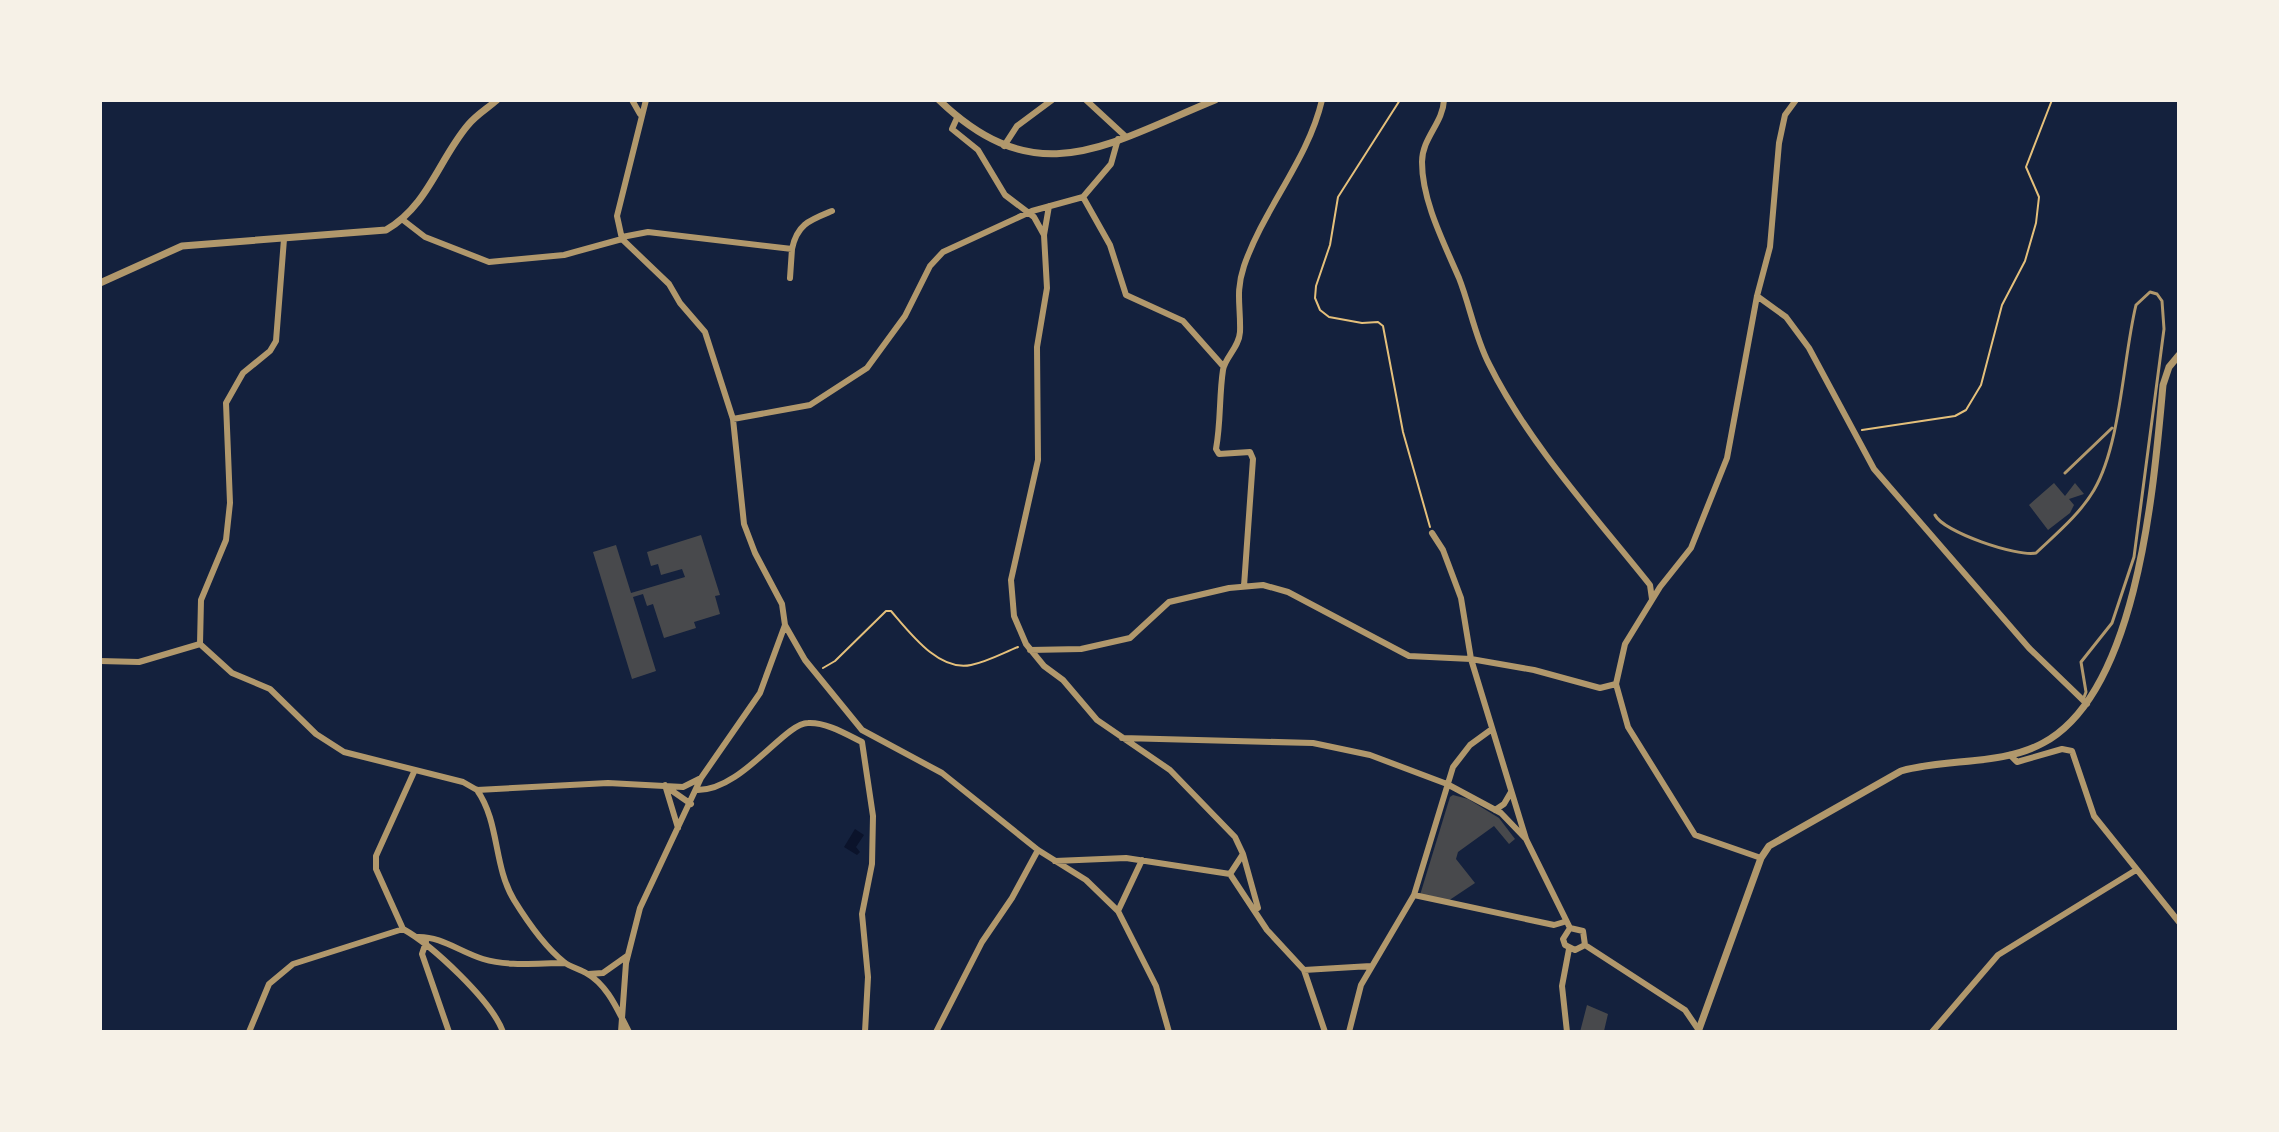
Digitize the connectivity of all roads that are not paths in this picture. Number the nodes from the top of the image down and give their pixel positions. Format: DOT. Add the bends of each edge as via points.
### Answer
graph roads {
  1 [pos="497,100"];
  2 [pos="632,100"];
  3 [pos="646,100"];
  4 [pos="939,100"];
  5 [pos="1052,100"];
  6 [pos="1086,100"];
  7 [pos="1215,100"];
  8 [pos="1322,100"];
  9 [pos="1444,100"];
  10 [pos="1796,100"];
  11 [pos="640,115"];
  12 [pos="957,118"];
  13 [pos="1122,138"];
  14 [pos="1004,146"];
  15 [pos="1083,197"];
  16 [pos="1049,206"];
  17 [pos="832,211"];
  18 [pos="1028,212"];
  19 [pos="403,220"];
  20 [pos="1044,235"];
  21 [pos="622,238"];
  22 [pos="284,239"];
  23 [pos="792,249"];
  24 [pos="790,278"];
  25 [pos="100,283"];
  26 [pos="1757,296"];
  27 [pos="2179,355"];
  28 [pos="1223,366"];
  29 [pos="733,419"];
  30 [pos="2112,428"];
  31 [pos="2065,473"];
  32 [pos="1935,515"];
  33 [pos="1432,533"];
  34 [pos="1244,586"];
  35 [pos="1652,600"];
  36 [pos="785,625"];
  37 [pos="200,644"];
  38 [pos="1028,647"];
  39 [pos="1471,659"];
  40 [pos="100,661"];
  41 [pos="1616,684"];
  42 [pos="2085,702"];
  43 [pos="1492,729"];
  44 [pos="1122,738"];
  45 [pos="2010,755"];
  46 [pos="414,772"];
  47 [pos="701,778"];
  48 [pos="1447,784"];
  49 [pos="665,785"];
  50 [pos="477,790"];
  51 [pos="696,790"];
  52 [pos="1511,791"];
  53 [pos="691,804"];
  54 [pos="1495,810"];
  55 [pos="678,831"];
  56 [pos="1526,839"];
  57 [pos="1038,850"];
  58 [pos="1243,854"];
  59 [pos="1761,858"];
  60 [pos="1142,860"];
  61 [pos="1055,861"];
  62 [pos="2136,870"];
  63 [pos="1230,874"];
  64 [pos="1414,895"];
  65 [pos="1118,911"];
  66 [pos="1261,917"];
  67 [pos="1564,922"];
  68 [pos="2179,922"];
  69 [pos="1570,928"];
  70 [pos="403,929"];
  71 [pos="417,937"];
  72 [pos="426,942"];
  73 [pos="1585,945"];
  74 [pos="1569,949"];
  75 [pos="628,955"];
  76 [pos="565,963"];
  77 [pos="1371,966"];
  78 [pos="1304,970"];
  79 [pos="588,974"];
  80 [pos="623,1020"];
  81 [pos="1699,1031"];
  82 [pos="249,1032"];
  83 [pos="449,1032"];
  84 [pos="503,1032"];
  85 [pos="621,1032"];
  86 [pos="629,1032"];
  87 [pos="865,1032"];
  88 [pos="936,1032"];
  89 [pos="1169,1032"];
  90 [pos="1325,1032"];
  91 [pos="1349,1032"];
  92 [pos="1567,1032"];
  93 [pos="1932,1032"];
  1 -- 19 [label="street" via="468,124"];
  2 -- 11 [label="street"];
  3 -- 11 [label="street"];
  4 -- 12 [label="street"];
  5 -- 14 [label="street" via="1017,126"];
  6 -- 13 [label="street"];
  7 -- 13 [label="street"];
  8 -- 28 [label="street" via="1244,266 1236,305 1240,333 1235,352"];
  9 -- 35 [label="street" via="1423,147 1422,164 1439,231 1482,349 1551,461 1650,585"];
  10 -- 26 [label="street" via="1785,115 1779,143 1775,216"];
  11 -- 21 [label="street" via="617,216"];
  12 -- 14 [label="street"];
  12 -- 18 [label="street" via="952,129 978,150 1005,195"];
  13 -- 14 [label="street" via="1056,156"];
  13 -- 15 [label="street" via="1111,164"];
  15 -- 16 [label="street"];
  15 -- 28 [label="street" via="1110,245 1126,295 1183,321"];
  16 -- 18 [label="street"];
  16 -- 20 [label="street"];
  17 -- 23 [label="street" via="802,224"];
  18 -- 20 [label="street"];
  18 -- 29 [label="street" via="943,252 867,368 810,405"];
  19 -- 21 [label="street" via="425,237 489,262 564,255"];
  19 -- 22 [label="street" via="371,233"];
  20 -- 38 [label="street" via="1047,288 1037,347 1038,460 1011,580 1014,616"];
  21 -- 23 [label="street" via="648,232"];
  21 -- 29 [label="street" via="669,284 705,332"];
  22 -- 25 [label="street" via="182,246"];
  22 -- 37 [label="street" via="276,341 243,373 226,403 226,540 201,600"];
  23 -- 24 [label="street"];
  26 -- 35 [label="street" via="1727,458 1691,548"];
  26 -- 42 [label="street" via="1786,317 1809,348 1874,469 2029,648"];
  27 -- 42 [label="street" via="2163,385 2144,553 2102,679"];
  28 -- 34 [label="street" via="1216,449 1219,454 1250,452 1253,459"];
  29 -- 36 [label="street" via="744,524 782,604"];
  30 -- 31 [label="lane"];
  30 -- 32 [label="lane" via="2095,489 2036,553 1976,539"];
  30 -- 42 [label="lane" via="2136,305 2150,292 2157,294 2164,329 2139,530 2112,623 2081,662"];
  33 -- 39 [label="street" via="1461,598"];
  34 -- 38 [label="street" via="1169,602 1130,638 1081,649"];
  34 -- 39 [label="street" via="1288,592 1409,656"];
  35 -- 41 [label="street" via="1625,644"];
  36 -- 47 [label="street" via="760,693"];
  36 -- 57 [label="street" via="862,730 942,773"];
  37 -- 40 [label="street" via="139,662"];
  37 -- 46 [label="street" via="232,673 270,689 316,734 344,752"];
  38 -- 44 [label="street" via="1097,720"];
  39 -- 41 [label="street" via="1600,688"];
  39 -- 43 [label="street"];
  41 -- 59 [label="street" via="1628,727 1686,824 1706,841"];
  42 -- 45 [label="street" via="2043,743"];
  43 -- 48 [label="street" via="1461,754"];
  43 -- 52 [label="street"];
  44 -- 48 [label="street" via="1313,743 1370,755"];
  44 -- 58 [label="street" via="1170,770 1235,837"];
  45 -- 59 [label="street" via="1901,771 1769,846"];
  45 -- 62 [label="street" via="2017,762 2072,751 2094,816"];
  46 -- 50 [label="street"];
  46 -- 70 [label="street" via="376,856 376,869"];
  47 -- 49 [label="street" via="683,787"];
  47 -- 51 [label="street"];
  48 -- 54 [label="street"];
  48 -- 64 [label="street"];
  49 -- 50 [label="street"];
  49 -- 53 [label="street"];
  49 -- 55 [label="street"];
  50 -- 76 [label="street" via="492,820 498,863 513,898"];
  51 -- 53 [label="street"];
  51 -- 87 [label="street" via="711,789 737,775 807,722 862,742 873,816 872,864 862,914 868,977"];
  52 -- 54 [label="street"];
  52 -- 56 [label="street"];
  53 -- 55 [label="street"];
  54 -- 56 [label="street"];
  55 -- 75 [label="street" via="640,908"];
  56 -- 67 [label="street" via="1555,892"];
  57 -- 61 [label="street"];
  57 -- 88 [label="street"];
  58 -- 63 [label="street"];
  58 -- 66 [label="street"];
  59 -- 81 [label="street"];
  60 -- 61 [label="street"];
  60 -- 63 [label="street"];
  60 -- 65 [label="street"];
  61 -- 65 [label="street" via="1086,880"];
  62 -- 68 [label="street"];
  62 -- 93 [label="street" via="1998,955"];
  63 -- 66 [label="street"];
  64 -- 67 [label="street" via="1554,925"];
  64 -- 77 [label="street"];
  65 -- 89 [label="street" via="1156,986"];
  66 -- 78 [label="street"];
  67 -- 69 [label="street"];
  69 -- 73 [label="street" via="1583,931"];
  69 -- 74 [label="street" via="1563,939"];
  70 -- 71 [label="street"];
  70 -- 82 [label="street" via="293,964 269,984"];
  71 -- 72 [label="street"];
  71 -- 76 [label="street" via="497,961"];
  72 -- 83 [label="street" via="422,954"];
  72 -- 84 [label="street" via="497,1015"];
  73 -- 74 [label="street"];
  73 -- 81 [label="street" via="1685,1010"];
  74 -- 92 [label="street" via="1562,986"];
  75 -- 79 [label="street" via="603,973"];
  75 -- 80 [label="street"];
  76 -- 79 [label="street"];
  77 -- 78 [label="street"];
  77 -- 91 [label="street"];
  78 -- 90 [label="street"];
  79 -- 80 [label="street"];
  80 -- 85 [label="street"];
  80 -- 86 [label="street"];
}
